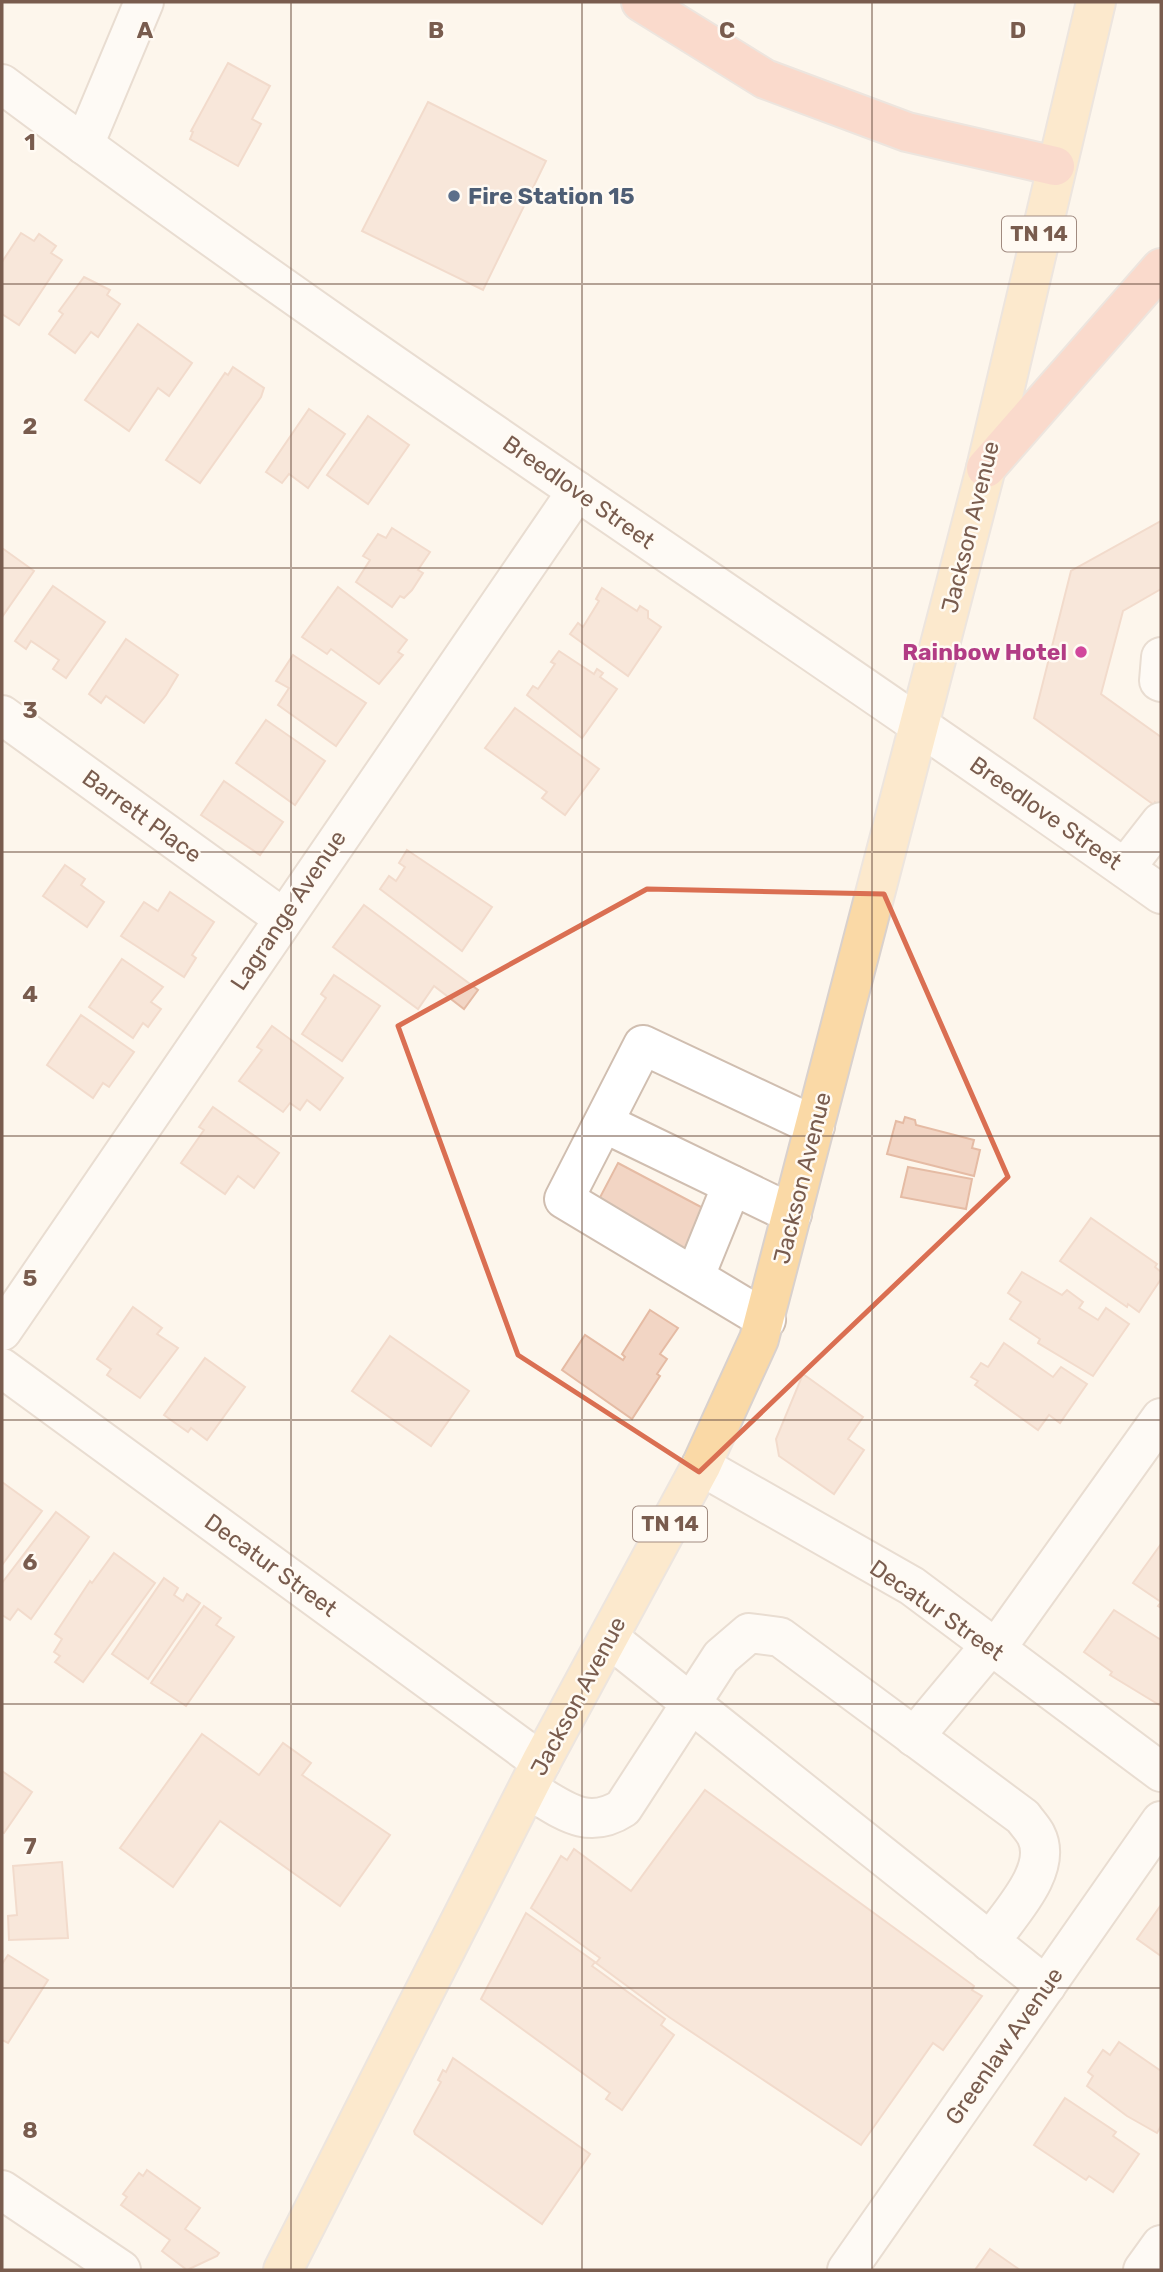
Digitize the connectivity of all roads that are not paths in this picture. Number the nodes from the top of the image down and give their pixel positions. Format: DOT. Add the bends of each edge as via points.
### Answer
graph roads {
  1 [pos="144,2"];
  2 [pos="641,2"];
  3 [pos="1096,2"];
  4 [pos="2,84"];
  5 [pos="84,145"];
  6 [pos="1055,166"];
  7 [pos="1161,268"];
  8 [pos="986,468"];
  9 [pos="577,491"];
  10 [pos="1161,656"];
  11 [pos="1161,682"];
  12 [pos="2,715"];
  13 [pos="919,725"];
  14 [pos="1161,822"];
  15 [pos="1125,867"];
  16 [pos="1161,894"];
  17 [pos="283,918"];
  18 [pos="604,1123"];
  19 [pos="815,1126"];
  20 [pos="732,1185"];
  21 [pos="792,1214"];
  22 [pos="695,1276"];
  23 [pos="766,1320"];
  24 [pos="2,1331"];
  25 [pos="2,1368"];
  26 [pos="1161,1418"];
  27 [pos="701,1466"];
  28 [pos="609,1638"];
  29 [pos="992,1648"];
  30 [pos="691,1703"];
  31 [pos="914,1737"];
  32 [pos="1161,1772"];
  33 [pos="535,1776"];
  34 [pos="1161,1821"];
  35 [pos="990,1942"];
  36 [pos="1046,1986"];
  37 [pos="2,2190"];
  38 [pos="1161,2245"];
  39 [pos="121,2270"];
  40 [pos="284,2270"];
  41 [pos="847,2270"];
  42 [pos="1143,2270"];
  1 -- 5 [label="street"];
  2 -- 6 [label="highway" via="765,79 907,132"];
  3 -- 6 [label="main road, Jackson Avenue / TN 14"];
  4 -- 5 [label="street, Breedlove Street"];
  5 -- 9 [label="street, Breedlove Street"];
  6 -- 8 [label="main road, Jackson Avenue / TN 14"];
  7 -- 8 [label="highway"];
  8 -- 13 [label="main road, Jackson Avenue / TN 14"];
  9 -- 13 [label="street, Breedlove Street"];
  9 -- 17 [label="street, Lagrange Avenue"];
  10 -- 11 [label="street"];
  12 -- 17 [label="street, Barrett Place"];
  13 -- 15 [label="street, Breedlove Street"];
  13 -- 19 [label="main road, Jackson Avenue / TN 14"];
  14 -- 15 [label="street"];
  15 -- 16 [label="street, Breedlove Street"];
  17 -- 24 [label="street, Lagrange Avenue"];
  18 -- 19 [label="street" via="643,1045"];
  18 -- 20 [label="street"];
  18 -- 22 [label="street" via="564,1199"];
  19 -- 21 [label="main road, Jackson Avenue / TN 14"];
  20 -- 21 [label="street"];
  20 -- 22 [label="street"];
  21 -- 23 [label="main road, Jackson Avenue / TN 14"];
  22 -- 23 [label="street"];
  23 -- 27 [label="main road, Jackson Avenue / TN 14"];
  25 -- 33 [label="street, Decatur Street"];
  26 -- 29 [label="street"];
  27 -- 28 [label="main road, Jackson Avenue / TN 14"];
  27 -- 29 [label="street, Decatur Street" via="912,1586"];
  28 -- 30 [label="street"];
  28 -- 33 [label="main road, Jackson Avenue / TN 14"];
  29 -- 31 [label="street"];
  29 -- 32 [label="street, Decatur Street"];
  30 -- 31 [label="street, Decatur Street" via="721,1657 749,1633 780,1637"];
  30 -- 33 [label="street, Decatur Street" via="623,1808 608,1818 592,1820 573,1814"];
  30 -- 35 [label="street"];
  31 -- 35 [label="street, Decatur Street" via="1023,1817 1037,1836 1040,1854 1033,1878"];
  33 -- 40 [label="main road, Jackson Avenue / TN 14"];
  34 -- 36 [label="street, Greenlaw Avenue"];
  35 -- 36 [label="street"];
  36 -- 41 [label="street, Greenlaw Avenue"];
  37 -- 39 [label="street"];
  38 -- 42 [label="street"];
}
